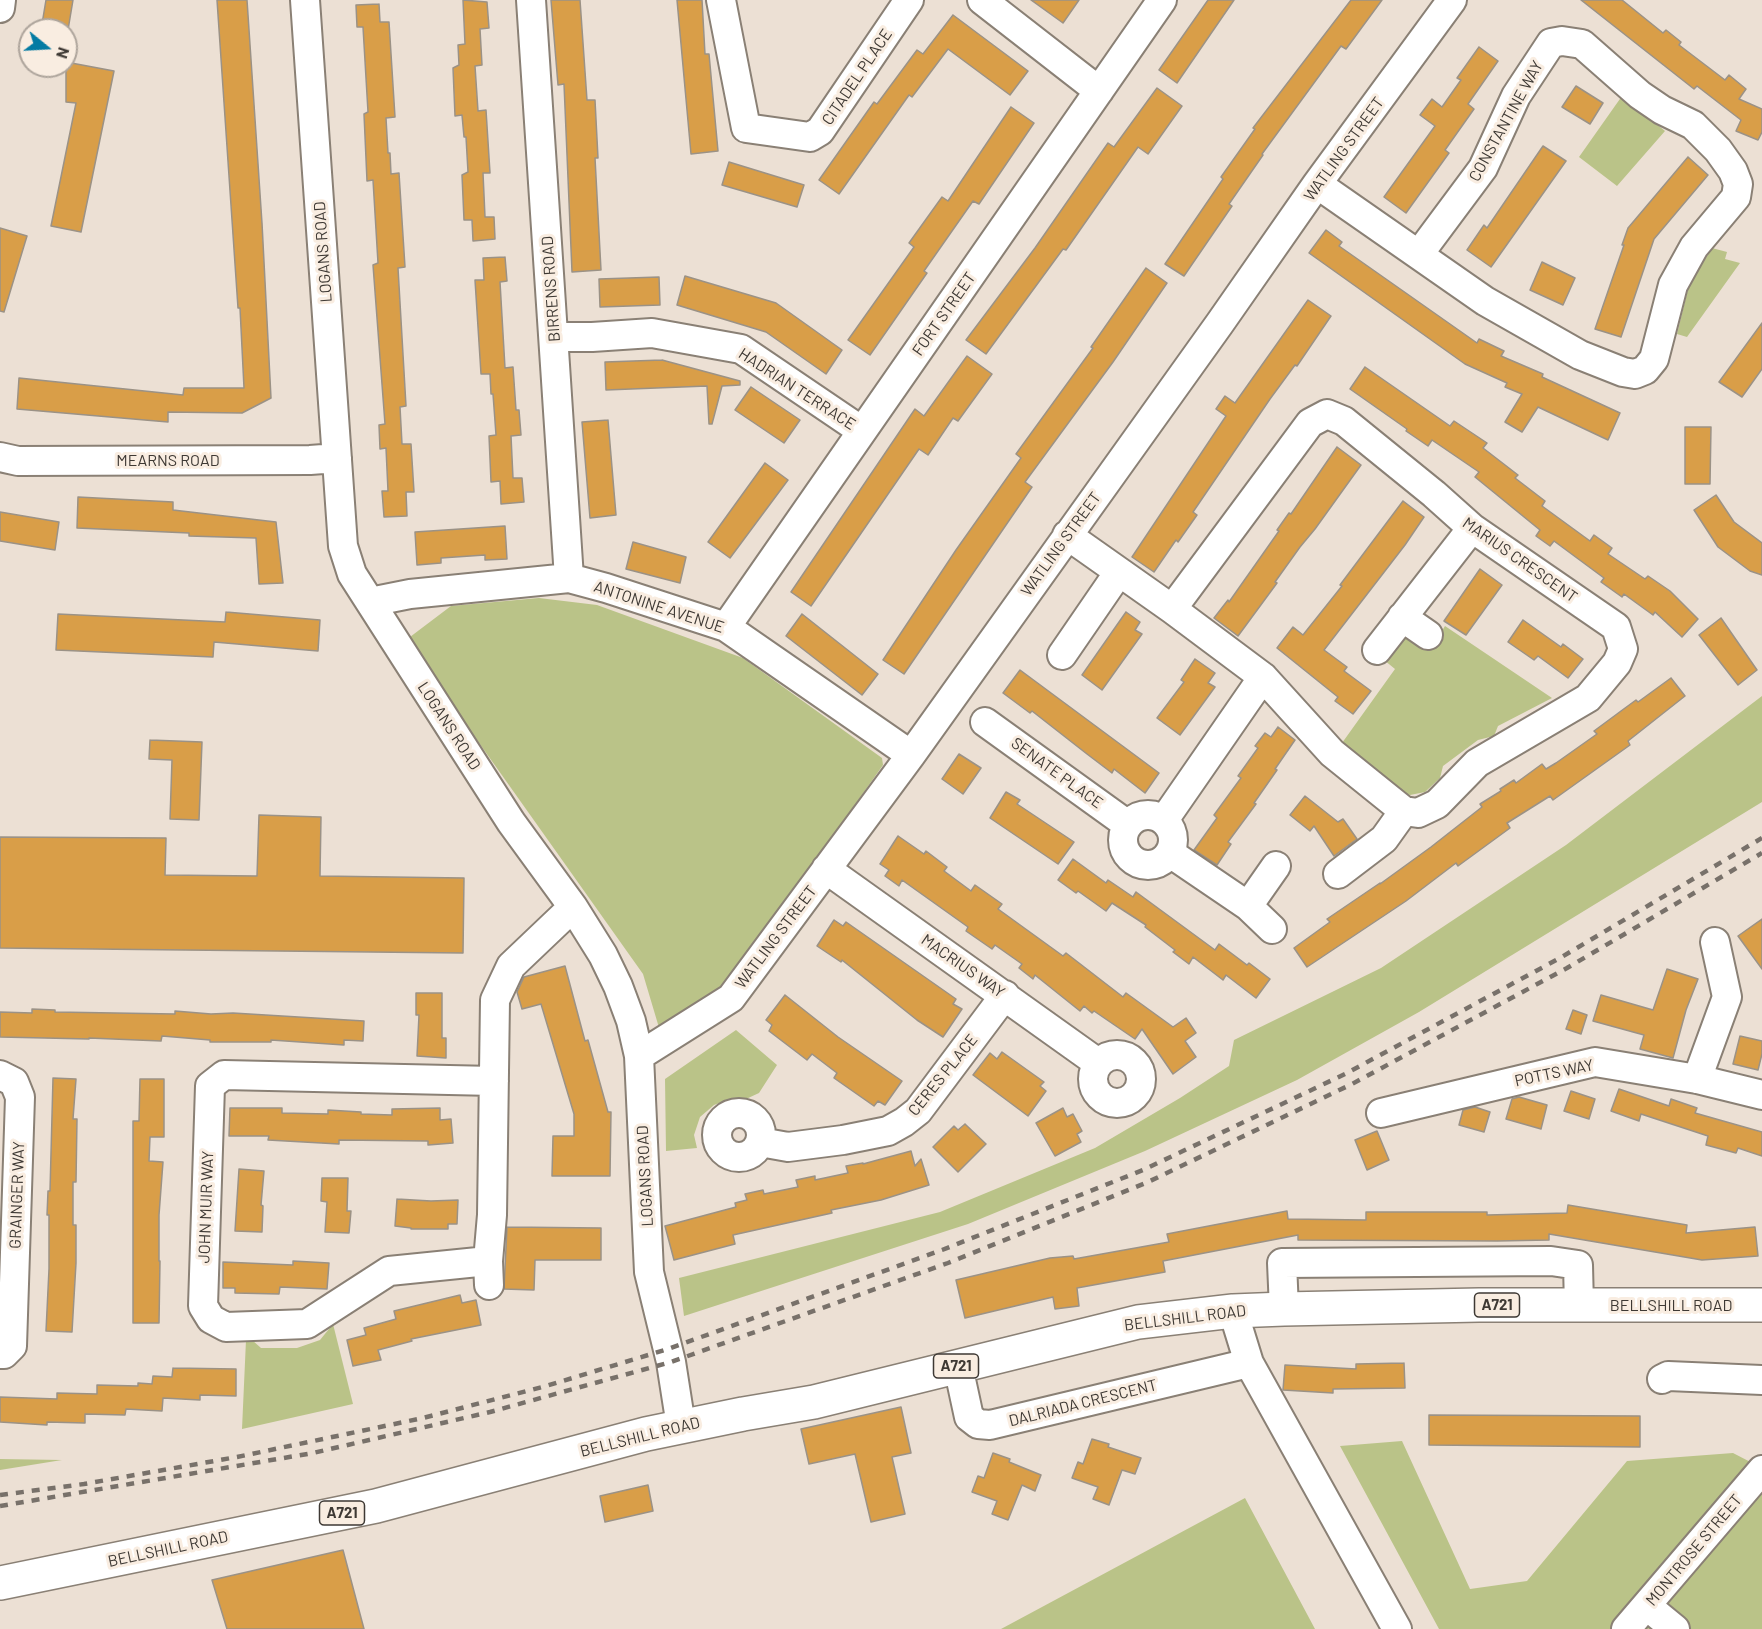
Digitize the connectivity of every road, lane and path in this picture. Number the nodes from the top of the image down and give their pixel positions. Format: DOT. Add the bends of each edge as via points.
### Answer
graph roads {
  1 [pos="1,0"];
  2 [pos="305,0"];
  3 [pos="531,0"];
  4 [pos="721,0"];
  5 [pos="909,0"];
  6 [pos="982,0"];
  7 [pos="1162,0"];
  8 [pos="1452,0"];
  9 [pos="0,8"];
  10 [pos="1099,91"];
  11 [pos="1317,184"];
  12 [pos="1419,254"];
  13 [pos="554,337"];
  14 [pos="862,431"];
  15 [pos="0,457"];
  16 [pos="337,458"];
  17 [pos="1472,528"];
  18 [pos="1067,535"];
  19 [pos="1119,572"];
  20 [pos="569,578"];
  21 [pos="370,602"];
  22 [pos="1172,609"];
  23 [pos="1402,617"];
  24 [pos="726,627"];
  25 [pos="1428,635"];
  26 [pos="1377,650"];
  27 [pos="1062,655"];
  28 [pos="1263,677"];
  29 [pos="985,722"];
  30 [pos="911,755"];
  31 [pos="1404,811"];
  32 [pos="1164,820"];
  33 [pos="1128,825"];
  34 [pos="1170,853"];
  35 [pos="1276,866"];
  36 [pos="826,869"];
  37 [pos="1338,874"];
  38 [pos="1248,906"];
  39 [pos="573,908"];
  40 [pos="1272,929"];
  41 [pos="1715,942"];
  42 [pos="1005,995"];
  43 [pos="639,1056"];
  44 [pos="1098,1063"];
  45 [pos="0,1075"];
  46 [pos="1697,1079"];
  47 [pos="494,1082"];
  48 [pos="1762,1095"];
  49 [pos="1381,1113"];
  50 [pos="760,1142"];
  51 [pos="1762,1305"];
  52 [pos="1579,1306"];
  53 [pos="1284,1308"];
  54 [pos="1233,1311"];
  55 [pos="0,1354"];
  56 [pos="1249,1363"];
  57 [pos="958,1366"];
  58 [pos="1662,1379"];
  59 [pos="1762,1380"];
  60 [pos="681,1426"];
  61 [pos="1762,1470"];
  62 [pos="0,1583"];
  63 [pos="1647,1606"];
  64 [pos="1397,1629"];
  65 [pos="1626,1629"];
  66 [pos="1675,1629"];
  1 -- 9 [label="street"];
  2 -- 16 [label="street, LOGANS ROAD"];
  3 -- 13 [label="street, BIRRENS ROAD"];
  4 -- 5 [label="street, CITADEL PLACE" via="746,128 810,138 820,131"];
  6 -- 10 [label="street"];
  7 -- 10 [label="street, FORT STREET"];
  8 -- 11 [label="street, WATLING STREET"];
  10 -- 14 [label="street, FORT STREET"];
  11 -- 12 [label="street, CONSTANTINE WAY"];
  11 -- 18 [label="street, WATLING STREET"];
  12 -- 12 [label="street, CONSTANTINE WAY" via="1483,168 1516,96 1551,43 1582,44 1640,95 1693,125 1718,150 1738,184 1736,198 1694,247 1673,285 1654,358 1645,370 1635,374 1570,350 1485,301"];
  13 -- 14 [label="street, HADRIAN TERRACE" via="652,333 741,349"];
  13 -- 20 [label="street, BIRRENS ROAD"];
  14 -- 24 [label="street, FORT STREET"];
  15 -- 16 [label="street, MEARNS ROAD" via="18,461"];
  16 -- 21 [label="street, LOGANS ROAD" via="343,546 352,574"];
  17 -- 22 [label="street, MARIUS CRESCENT" via="1344,421 1327,414 1310,423"];
  17 -- 23 [label="street"];
  17 -- 31 [label="street, MARIUS CRESCENT" via="1616,627 1623,649 1617,663 1588,698 1477,763 1437,804 1418,813"];
  18 -- 19 [label="street"];
  18 -- 30 [label="street, WATLING STREET"];
  19 -- 22 [label="street"];
  19 -- 27 [label="street"];
  20 -- 21 [label="street, ANTONINE AVENUE" via="410,594"];
  20 -- 24 [label="street, ANTONINE AVENUE"];
  21 -- 39 [label="street, LOGANS ROAD" via="511,822"];
  22 -- 28 [label="street"];
  23 -- 25 [label="street"];
  23 -- 26 [label="street"];
  24 -- 30 [label="street, ANTONINE AVENUE"];
  28 -- 31 [label="street" via="1332,753"];
  28 -- 32 [label="street"];
  29 -- 33 [label="street, SENATE PLACE"];
  30 -- 36 [label="street, WATLING STREET"];
  31 -- 37 [label="street" via="1384,839"];
  32 -- 33 [label="street" via="1149,814"];
  32 -- 34 [label="street" via="1174,839"];
  33 -- 34 [label="street" via="1124,848 1134,861 1158,864"];
  34 -- 38 [label="street"];
  35 -- 38 [label="street"];
  36 -- 42 [label="street, MACRIUS WAY"];
  36 -- 43 [label="street, WATLING STREET" via="731,998"];
  38 -- 40 [label="street"];
  39 -- 43 [label="street, LOGANS ROAD" via="618,986"];
  39 -- 47 [label="street, JOHN MUIR WAY" via="511,966 495,1000"];
  41 -- 46 [label="street" via="1727,998"];
  42 -- 44 [label="street, MACRIUS WAY"];
  42 -- 50 [label="street, CERES PLACE" via="918,1111 904,1122 888,1131 843,1140 788,1147"];
  43 -- 60 [label="street, LOGANS ROAD" via="649,1272 671,1362"];
  45 -- 55 [label="street, GRAINGER WAY" via="14,1082 20,1097 12,1346"];
  46 -- 48 [label="street, POTTS WAY"];
  46 -- 49 [label="street, POTTS WAY" via="1595,1062"];
  47 -- 47 [label="street, JOHN MUIR WAY" via="488,1273 389,1271 307,1324 225,1327 211,1319 204,1306 210,1086 224,1075"];
  51 -- 52 [label="main road, BELLSHILL ROAD / A721"];
  52 -- 53 [label="main road, BELLSHILL ROAD / A721"];
  52 -- 53 [label="street" via="1578,1265 1551,1261 1282,1263"];
  53 -- 54 [label="main road, BELLSHILL ROAD / A721"];
  54 -- 56 [label="street"];
  54 -- 57 [label="main road, BELLSHILL ROAD / A721" via="1138,1322"];
  56 -- 57 [label="street, DALRIADA CRESCENT" via="990,1425 978,1424 969,1417"];
  56 -- 64 [label="street"];
  57 -- 60 [label="main road, BELLSHILL ROAD / A721" via="814,1402"];
  58 -- 59 [label="street" via="1668,1376"];
  60 -- 62 [label="main road, BELLSHILL ROAD / A721" via="376,1506"];
  61 -- 63 [label="street, MONTROSE STREET"];
  63 -- 65 [label="street, MONTROSE STREET"];
  63 -- 66 [label="street"];
}
